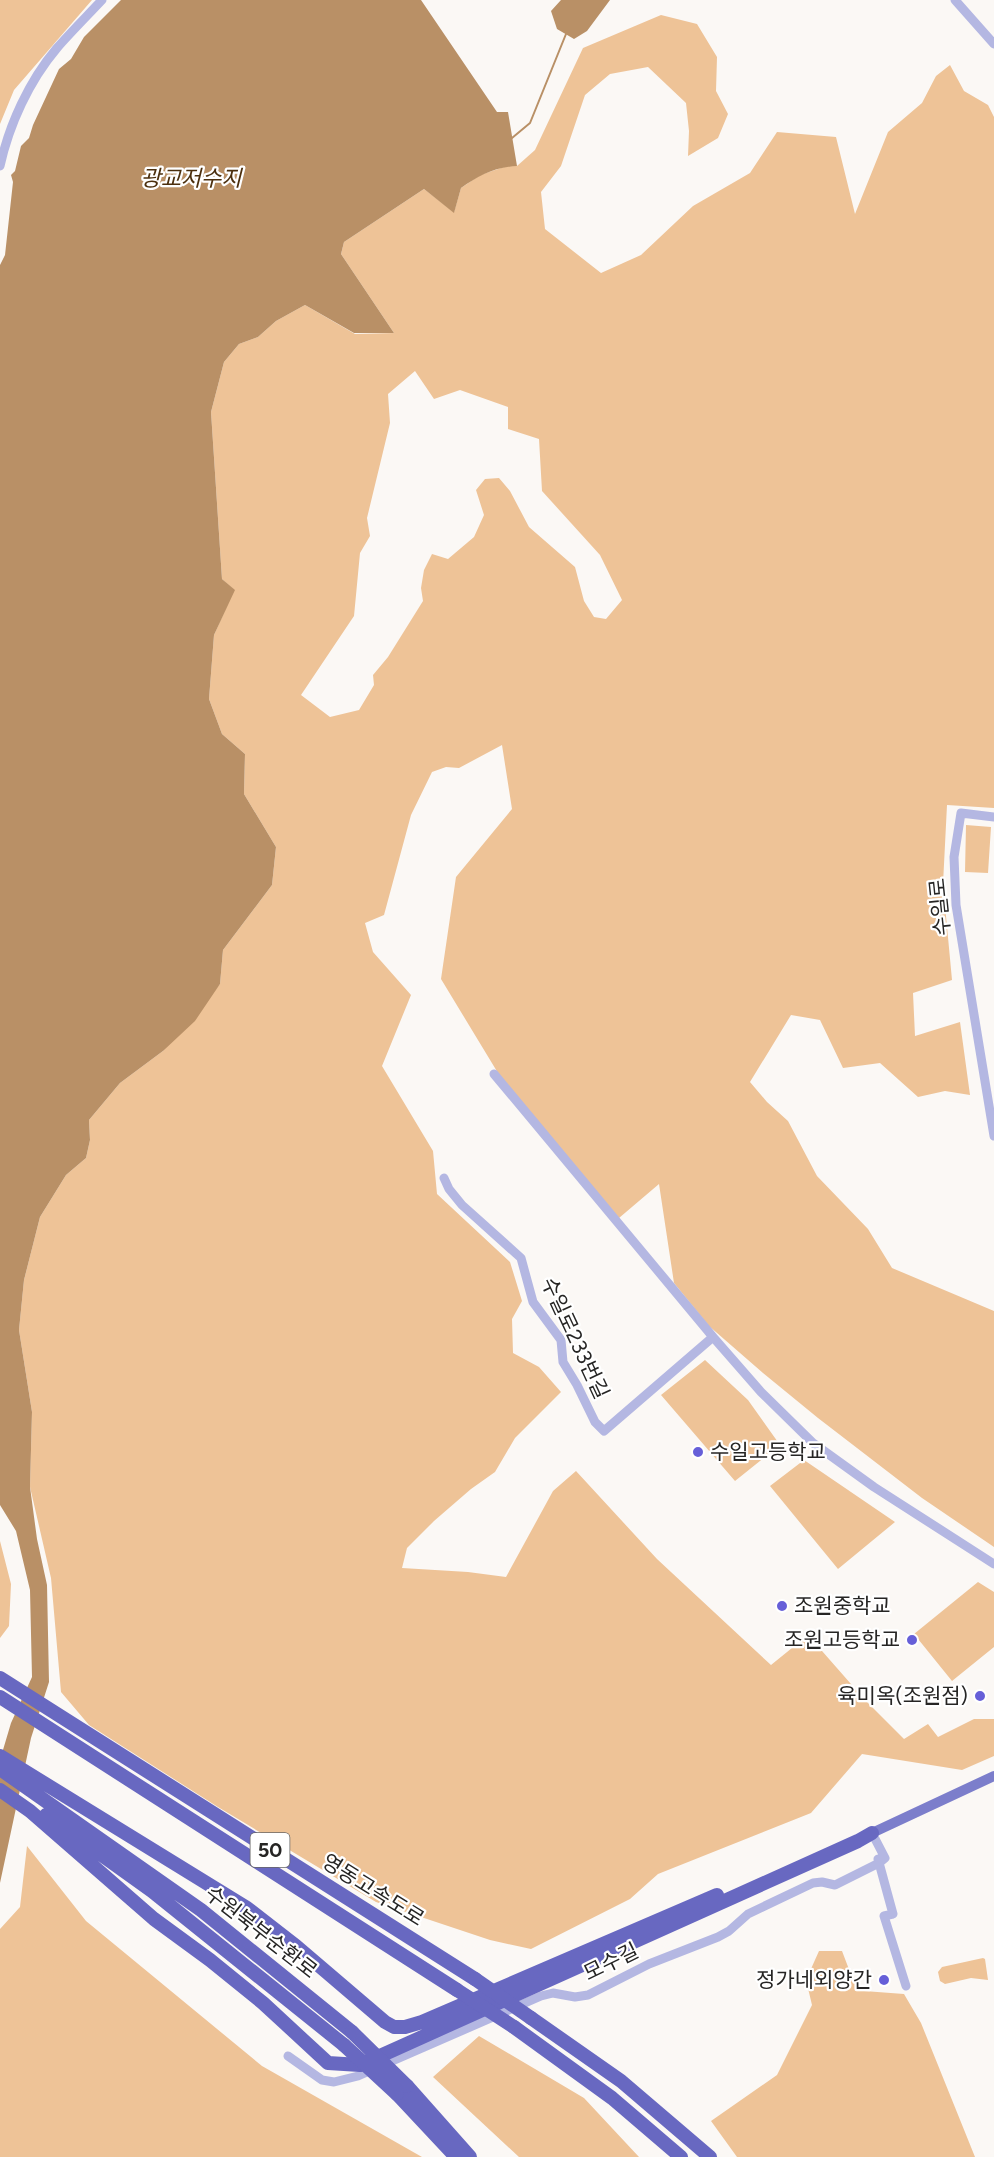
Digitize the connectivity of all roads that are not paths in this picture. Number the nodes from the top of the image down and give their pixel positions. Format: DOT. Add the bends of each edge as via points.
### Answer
graph roads {
  1 [pos="102,0"];
  2 [pos="955,0"];
  3 [pos="994,44"];
  4 [pos="0,166"];
  5 [pos="994,817"];
  6 [pos="494,1074"];
  7 [pos="994,1136"];
  8 [pos="444,1178"];
  9 [pos="713,1337"];
  10 [pos="994,1564"];
  11 [pos="0,1678"];
  12 [pos="0,1697"];
  13 [pos="0,1756"];
  14 [pos="0,1769"];
  15 [pos="994,1776"];
  16 [pos="0,1783"];
  17 [pos="0,1790"];
  18 [pos="33,1797"];
  19 [pos="872,1833"];
  20 [pos="879,1863"];
  21 [pos="906,1986"];
  22 [pos="288,2056"];
  23 [pos="402,2090"];
  24 [pos="456,2157"];
  25 [pos="470,2157"];
  26 [pos="681,2157"];
  27 [pos="710,2157"];
  1 -- 4 [label="street" via="56,50 30,89 5,143"];
  2 -- 3 [label="street"];
  5 -- 7 [label="street, 수일로" via="961,813 954,856 956,905"];
  6 -- 9 [label="street"];
  8 -- 9 [label="street, 수일로233번길" via="462,1205 521,1258 533,1302 561,1340 563,1362 595,1422 604,1431"];
  9 -- 10 [label="street" via="813,1443"];
  11 -- 27 [label="highway, 영동고속도로 / 50, bridge" via="475,1979 621,2081"];
  12 -- 26 [label="highway, 영동고속도로 / 50, bridge" via="458,1990 612,2098"];
  13 -- 18 [label="highway"];
  14 -- 18 [label="highway, 수원북부순환로"];
  15 -- 19 [label="main road"];
  16 -- 18 [label="highway, 수원북부순환로"];
  17 -- 18 [label="highway"];
  18 -- 19 [label="highway" via="247,1908 374,2015 394,2027 422,2022 856,1835"];
  18 -- 19 [label="highway" via="146,1912 263,2003 328,2063 360,2065"];
  18 -- 23 [label="highway, 수원북부순환로, bridge"];
  18 -- 23 [label="highway, 수원북부순환로, bridge" via="201,1910 352,2032"];
  19 -- 20 [label="street"];
  20 -- 21 [label="street" via="893,1914 884,1916"];
  20 -- 22 [label="street, 모수길" via="835,1885 813,1883 748,1914 718,1938 649,1964 588,1995 541,1996 358,2076 334,2082 322,2080"];
  23 -- 24 [label="highway, 수원북부순환로"];
  23 -- 25 [label="highway, 수원북부순환로"];
}
